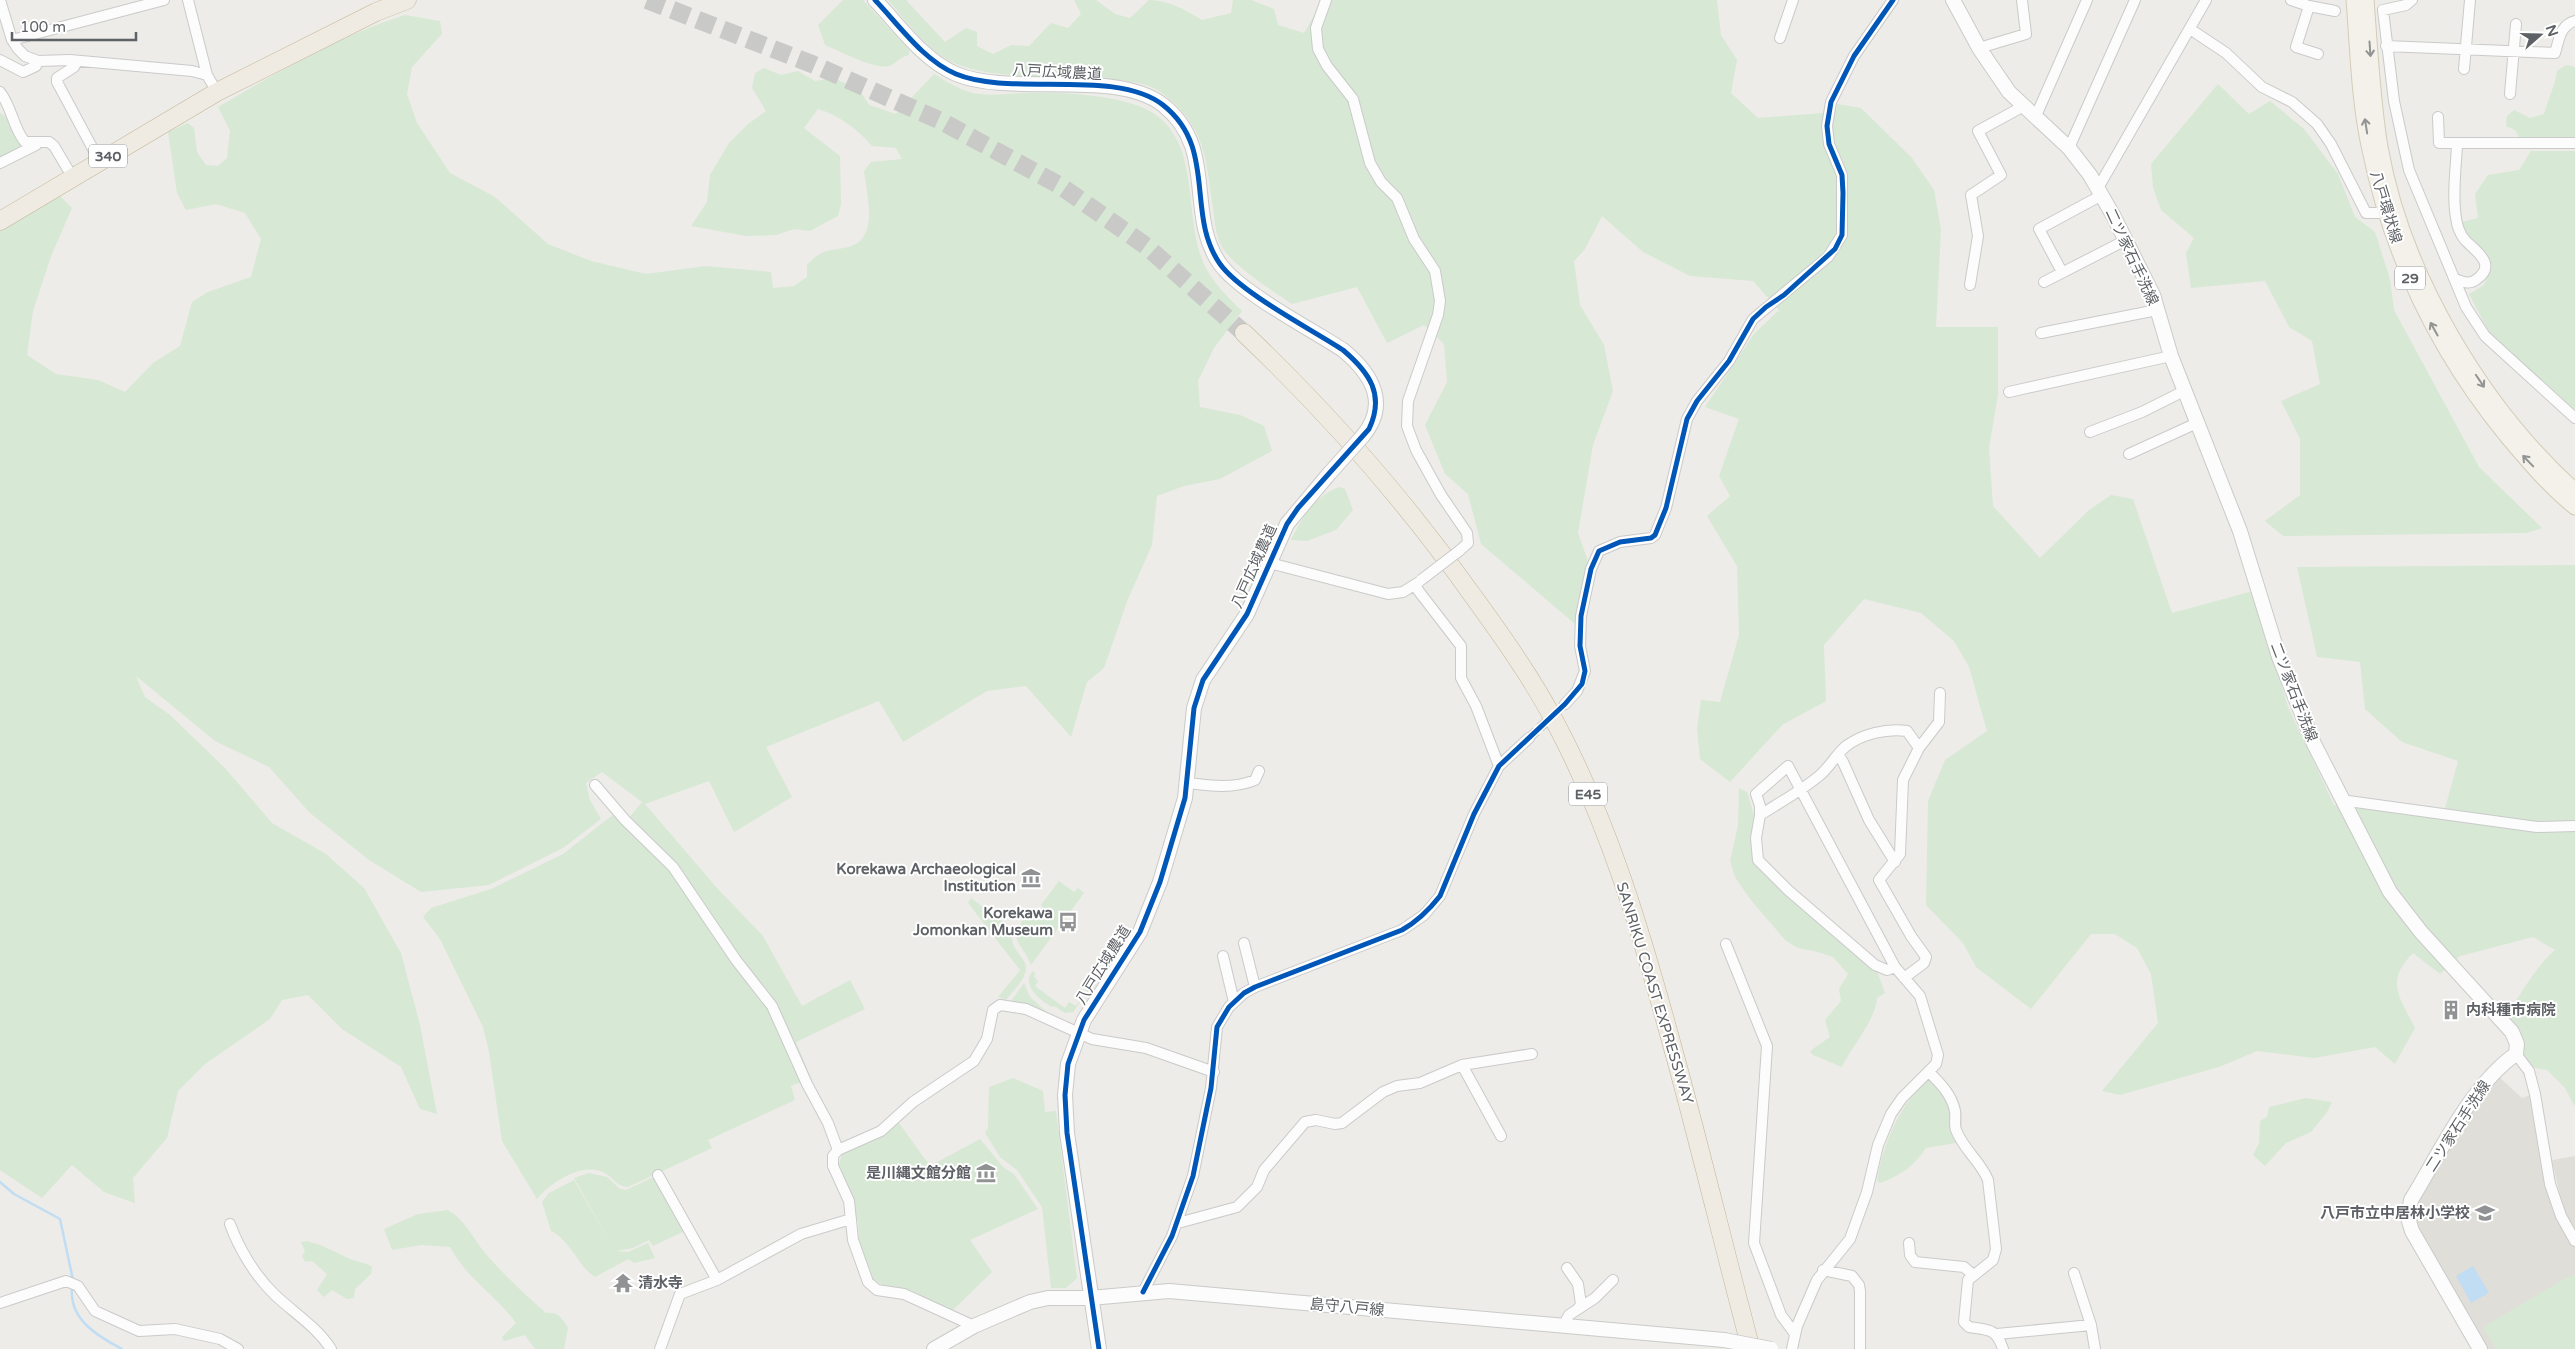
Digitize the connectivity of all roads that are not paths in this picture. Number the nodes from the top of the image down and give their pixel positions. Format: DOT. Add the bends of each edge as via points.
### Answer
graph roads {
  1 [pos="0,0"];
  2 [pos="164,0"];
  3 [pos="188,0"];
  4 [pos="407,0"];
  5 [pos="876,0"];
  6 [pos="1326,0"];
  7 [pos="1793,0"];
  8 [pos="1893,0"];
  9 [pos="1953,0"];
  10 [pos="2022,0"];
  11 [pos="2086,0"];
  12 [pos="2135,0"];
  13 [pos="2206,0"];
  14 [pos="2291,0"];
  15 [pos="2354,0"];
  16 [pos="2366,0"];
  17 [pos="2412,0"];
  18 [pos="2470,0"];
  19 [pos="2309,6"];
  20 [pos="2335,10"];
  21 [pos="2575,21"];
  22 [pos="2516,24"];
  23 [pos="2190,29"];
  24 [pos="1780,38"];
  25 [pos="12,40"];
  26 [pos="2386,46"];
  27 [pos="1979,48"];
  28 [pos="2467,48"];
  29 [pos="2514,51"];
  30 [pos="2318,54"];
  31 [pos="0,60"];
  32 [pos="77,60"];
  33 [pos="38,61"];
  34 [pos="2464,69"];
  35 [pos="207,75"];
  36 [pos="0,92"];
  37 [pos="217,92"];
  38 [pos="2510,94"];
  39 [pos="2022,107"];
  40 [pos="2035,118"];
  41 [pos="2438,118"];
  42 [pos="42,142"];
  43 [pos="2575,143"];
  44 [pos="2457,145"];
  45 [pos="2069,148"];
  46 [pos="100,162"];
  47 [pos="0,163"];
  48 [pos="73,178"];
  49 [pos="2100,192"];
  50 [pos="2385,213"];
  51 [pos="0,221"];
  52 [pos="2126,240"];
  53 [pos="2062,272"];
  54 [pos="2455,280"];
  55 [pos="2044,282"];
  56 [pos="1970,285"];
  57 [pos="2157,310"];
  58 [pos="1244,333"];
  59 [pos="2041,333"];
  60 [pos="2171,356"];
  61 [pos="2184,390"];
  62 [pos="2009,392"];
  63 [pos="2575,418"];
  64 [pos="2197,423"];
  65 [pos="2090,432"];
  66 [pos="2130,454"];
  67 [pos="2575,491"];
  68 [pos="2575,507"];
  69 [pos="1270,563"];
  70 [pos="1417,583"];
  71 [pos="1940,693"];
  72 [pos="1565,704"];
  73 [pos="1530,738"];
  74 [pos="1919,748"];
  75 [pos="1838,755"];
  76 [pos="1499,766"];
  77 [pos="1259,771"];
  78 [pos="1188,783"];
  79 [pos="595,785"];
  80 [pos="1801,789"];
  81 [pos="2341,800"];
  82 [pos="1760,815"];
  83 [pos="2575,826"];
  84 [pos="1895,862"];
  85 [pos="1244,943"];
  86 [pos="1726,944"];
  87 [pos="1223,956"];
  88 [pos="1896,967"];
  89 [pos="1904,978"];
  90 [pos="1255,987"];
  91 [pos="1234,1002"];
  92 [pos="1078,1035"];
  93 [pos="1532,1054"];
  94 [pos="2516,1054"];
  95 [pos="1462,1065"];
  96 [pos="1214,1072"];
  97 [pos="1929,1072"];
  98 [pos="1501,1136"];
  99 [pos="838,1150"];
  100 [pos="658,1175"];
  101 [pos="851,1219"];
  102 [pos="1178,1223"];
  103 [pos="230,1224"];
  104 [pos="2575,1241"];
  105 [pos="1909,1243"];
  106 [pos="1567,1268"];
  107 [pos="1823,1270"];
  108 [pos="2074,1273"];
  109 [pos="1972,1274"];
  110 [pos="718,1280"];
  111 [pos="1613,1280"];
  112 [pos="1143,1292"];
  113 [pos="1090,1298"];
  114 [pos="0,1303"];
  115 [pos="1578,1309"];
  116 [pos="2091,1325"];
  117 [pos="974,1326"];
  118 [pos="1563,1326"];
  119 [pos="1795,1334"];
  120 [pos="1997,1334"];
  121 [pos="238,1349"];
  122 [pos="331,1349"];
  123 [pos="660,1349"];
  124 [pos="934,1349"];
  125 [pos="1099,1349"];
  126 [pos="1751,1349"];
  127 [pos="1771,1349"];
  128 [pos="1792,1349"];
  129 [pos="1860,1349"];
  130 [pos="2003,1349"];
  131 [pos="2096,1349"];
  132 [pos="2480,1349"];
  1 -- 25 [label="street"];
  2 -- 25 [label="street"];
  3 -- 35 [label="street"];
  4 -- 37 [label="highway, 340" via="376,12"];
  5 -- 69 [label="street, 八戸広域農道, bridge" via="922,50 954,73 986,81 1131,91 1161,104 1184,127 1194,149 1207,236 1220,264 1248,290 1343,350 1368,376 1374,389 1375,416 1362,437 1287,524"];
  6 -- 70 [label="street, bridge" via="1316,28 1318,49 1353,99 1370,163 1381,182 1398,198 1414,239 1430,261 1438,280 1438,315 1408,401 1407,426 1416,450 1441,495 1468,533 1468,543"];
  7 -- 24 [label="street"];
  8 -- 72 [label="street" via="1854,56 1831,102 1827,126 1829,144 1842,175 1842,235 1828,256 1753,319 1729,361 1697,402 1687,419 1656,536 1620,542 1599,551 1591,569 1581,616 1580,646 1585,671 1577,691"];
  9 -- 27 [label="street, 二ツ家石手洗線"];
  10 -- 27 [label="street" via="2026,34"];
  11 -- 40 [label="street"];
  12 -- 45 [label="street"];
  13 -- 23 [label="street"];
  14 -- 19 [label="street"];
  50 -- 15 [label="main road, 八戸環状線 / 29, one-way" via="2362,100"];
  16 -- 67 [label="main road, 八戸環状線 / 29, one-way" via="2380,148 2395,206 2415,260 2443,320 2479,380 2515,428"];
  17 -- 26 [label="street" via="2406,5 2383,10"];
  18 -- 28 [label="street"];
  19 -- 20 [label="street"];
  19 -- 30 [label="street" via="2296,47"];
  21 -- 29 [label="street" via="2562,30 2556,53"];
  22 -- 29 [label="street"];
  23 -- 49 [label="street"];
  23 -- 50 [label="street" via="2226,53 2262,87 2292,102 2317,124 2331,144 2366,213"];
  25 -- 33 [label="street" via="25,56"];
  26 -- 28 [label="street"];
  26 -- 54 [label="street" via="2394,101 2410,170"];
  27 -- 39 [label="street, 二ツ家石手洗線"];
  28 -- 29 [label="street"];
  28 -- 34 [label="street"];
  29 -- 38 [label="street"];
  31 -- 33 [label="street" via="23,72 36,66"];
  32 -- 33 [label="street"];
  32 -- 35 [label="street" via="192,70"];
  32 -- 46 [label="street" via="74,67 57,78"];
  35 -- 37 [label="street"];
  36 -- 42 [label="street" via="21,138 29,144"];
  37 -- 46 [label="highway, 340"];
  39 -- 40 [label="street, 二ツ家石手洗線"];
  39 -- 56 [label="street" via="1978,131 2001,175 1971,195 1978,236"];
  40 -- 45 [label="street, 二ツ家石手洗線"];
  41 -- 44 [label="street" via="2438,143"];
  42 -- 47 [label="street"];
  42 -- 48 [label="street" via="54,146"];
  43 -- 44 [label="street"];
  44 -- 54 [label="street" via="2455,215 2465,240 2483,257 2484,267 2482,276 2474,282"];
  45 -- 49 [label="street, 二ツ家石手洗線"];
  46 -- 48 [label="highway, 340"];
  48 -- 51 [label="highway, 340"];
  49 -- 52 [label="street, 二ツ家石手洗線"];
  49 -- 53 [label="street" via="2039,230"];
  68 -- 50 [label="main road, 八戸環状線 / 29, one-way" via="2524,457 2452,361 2426,312"];
  52 -- 53 [label="street"];
  52 -- 57 [label="street, 二ツ家石手洗線" via="2143,272"];
  53 -- 55 [label="street"];
  54 -- 63 [label="street" via="2466,307 2485,336"];
  57 -- 59 [label="street"];
  57 -- 60 [label="street, 二ツ家石手洗線"];
  58 -- 126 [label="highway, SANRIKU COAST EXPRESSWAY / E45" via="1302,388 1440,550 1503,638 1556,724 1604,833 1636,921 1685,1092"];
  60 -- 61 [label="street, 二ツ家石手洗線"];
  60 -- 62 [label="street"];
  61 -- 64 [label="street, 二ツ家石手洗線"];
  61 -- 65 [label="street" via="2142,412"];
  64 -- 66 [label="street"];
  64 -- 81 [label="street, 二ツ家石手洗線" via="2240,531 2296,704"];
  69 -- 70 [label="street" via="1388,594 1403,592"];
  69 -- 78 [label="street, 八戸広域農道" via="1247,614 1203,680 1194,708"];
  70 -- 76 [label="street" via="1461,646 1461,678 1476,706"];
  71 -- 74 [label="street" via="1939,722"];
  73 -- 76 [label="street"];
  74 -- 75 [label="street" via="1907,731 1892,730 1866,736"];
  74 -- 84 [label="street" via="1903,780 1900,854"];
  75 -- 80 [label="street"];
  75 -- 84 [label="street"];
  76 -- 90 [label="street" via="1474,814 1440,896 1424,915 1402,930"];
  77 -- 78 [label="street" via="1256,780 1240,785"];
  78 -- 92 [label="street, 八戸広域農道" via="1171,848 1140,932 1093,1004"];
  79 -- 99 [label="street" via="673,867 736,960 772,1006 828,1122"];
  80 -- 82 [label="street"];
  80 -- 82 [label="street" via="1790,768 1785,766 1756,794"];
  80 -- 88 [label="street"];
  81 -- 83 [label="street" via="2537,827"];
  81 -- 94 [label="street, 二ツ家石手洗線" via="2390,892 2421,932 2512,1032 2518,1044"];
  82 -- 88 [label="street" via="1756,838 1758,860 1874,965 1887,970"];
  84 -- 89 [label="street" via="1879,880 1926,957 1924,963"];
  85 -- 90 [label="street"];
  86 -- 119 [label="street" via="1768,1046 1754,1243 1781,1315"];
  87 -- 91 [label="street"];
  88 -- 89 [label="street"];
  89 -- 97 [label="street" via="1920,996 1938,1054 1936,1064"];
  90 -- 91 [label="street"];
  91 -- 96 [label="street" via="1217,1027"];
  92 -- 96 [label="street" via="1146,1048"];
  92 -- 99 [label="street" via="1026,1009 996,1006 987,1039 974,1061 913,1102 881,1131"];
  92 -- 113 [label="street, 八戸広域農道" via="1068,1064 1065,1113"];
  93 -- 95 [label="street"];
  94 -- 104 [label="street" via="2529,1071 2550,1184 2561,1216"];
  94 -- 132 [label="street, 二ツ家石手洗線" via="2482,1084 2408,1210 2412,1230 2427,1260"];
  95 -- 98 [label="street"];
  95 -- 102 [label="street" via="1420,1083 1397,1086 1383,1092 1342,1123 1305,1122 1264,1170 1257,1187 1237,1207"];
  96 -- 102 [label="street" via="1202,1140"];
  97 -- 107 [label="street" via="1902,1098 1891,1114 1878,1145 1867,1192 1850,1239"];
  97 -- 109 [label="street" via="1943,1086 1952,1102 1956,1130 1988,1180 1996,1249 1993,1260"];
  99 -- 101 [label="street" via="833,1156 833,1166 848,1201"];
  100 -- 110 [label="street"];
  101 -- 110 [label="street" via="801,1234"];
  101 -- 117 [label="street" via="853,1240 861,1265 868,1282 876,1290 904,1294"];
  102 -- 112 [label="street"];
  103 -- 122 [label="street" via="248,1261 273,1294 319,1333"];
  105 -- 109 [label="street" via="1910,1255 1915,1262 1964,1267"];
  106 -- 115 [label="street" via="1580,1290 1582,1304"];
  107 -- 119 [label="street"];
  107 -- 129 [label="street" via="1852,1276 1860,1285"];
  108 -- 116 [label="street"];
  109 -- 120 [label="street" via="1966,1287 1964,1322 1969,1327"];
  110 -- 123 [label="street" via="680,1294"];
  111 -- 115 [label="street"];
  112 -- 113 [label="street, 島守八戸線"];
  112 -- 118 [label="street, 島守八戸線" via="1169,1291"];
  113 -- 117 [label="street, 島守八戸線" via="1048,1298 1030,1302"];
  113 -- 125 [label="street, 八戸広域農道"];
  114 -- 121 [label="street" via="66,1281 78,1286 95,1311 140,1331 175,1329 220,1339"];
  115 -- 118 [label="street" via="1569,1315"];
  116 -- 120 [label="street"];
  116 -- 131 [label="street"];
  117 -- 124 [label="street, 島守八戸線"];
  118 -- 127 [label="street, 島守八戸線, bridge" via="1724,1340"];
  119 -- 128 [label="street"];
  120 -- 130 [label="street"];
}
